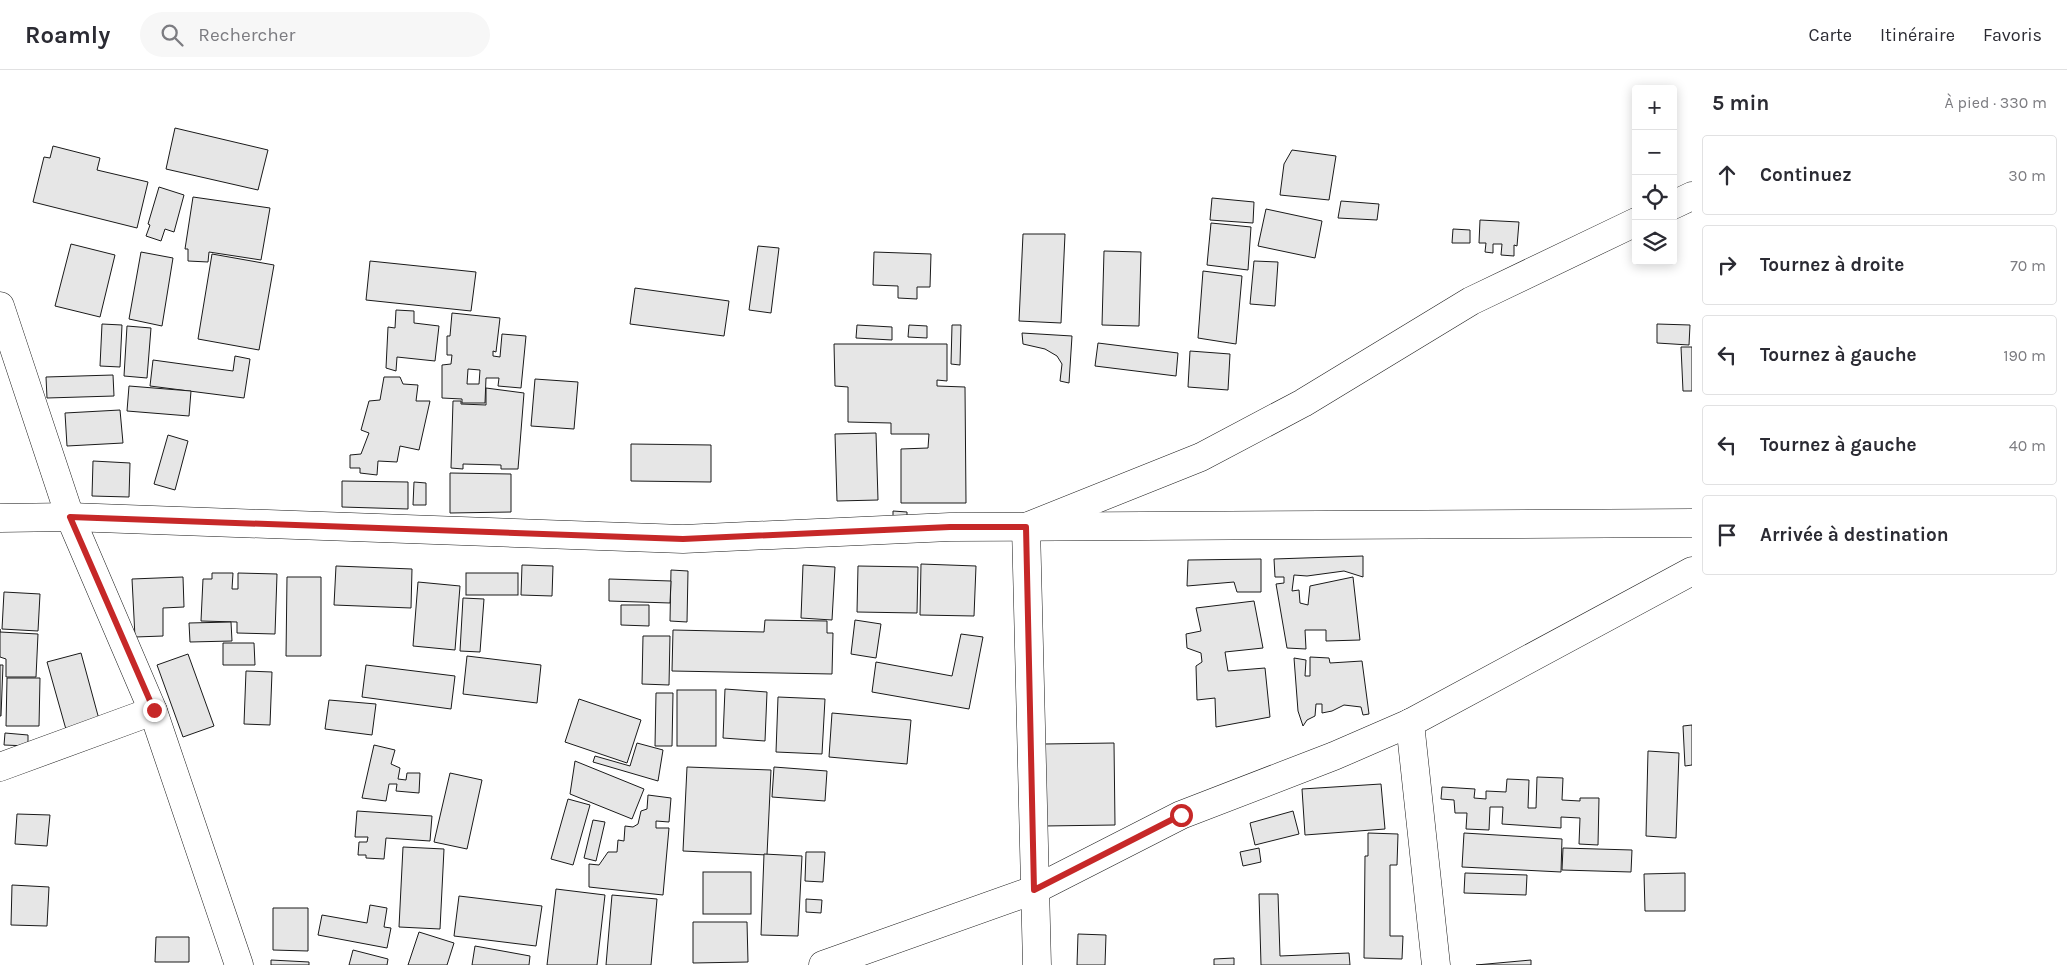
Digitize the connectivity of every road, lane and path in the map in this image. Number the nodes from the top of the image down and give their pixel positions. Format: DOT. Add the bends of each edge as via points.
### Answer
graph roads {
  1 [pos="1692,196"];
  2 [pos="1677,203"];
  3 [pos="1632,224"];
  4 [pos="0,306"];
  5 [pos="70,517"];
  6 [pos="0,518"];
  7 [pos="1692,523"];
  8 [pos="1026,527"];
  9 [pos="1692,571"];
  10 [pos="154,710"];
  11 [pos="1410,723"];
  12 [pos="0,767"];
  13 [pos="1034,890"];
  14 [pos="239,965"];
  15 [pos="823,965"];
  16 [pos="1037,965"];
  17 [pos="1436,965"];
  1 -- 2 [label="street"];
  3 -- 8 [label="street" via="1471,301 1304,403 1201,457"];
  4 -- 5 [label="street"];
  5 -- 6 [label="street"];
  5 -- 8 [label="street" via="683,539 950,527"];
  5 -- 10 [label="street"];
  7 -- 8 [label="street"];
  8 -- 13 [label="street"];
  9 -- 11 [label="street"];
  10 -- 12 [label="street"];
  10 -- 14 [label="street"];
  11 -- 13 [label="street" via="1181,815"];
  11 -- 17 [label="street"];
  13 -- 15 [label="street"];
  13 -- 16 [label="street"];
}
